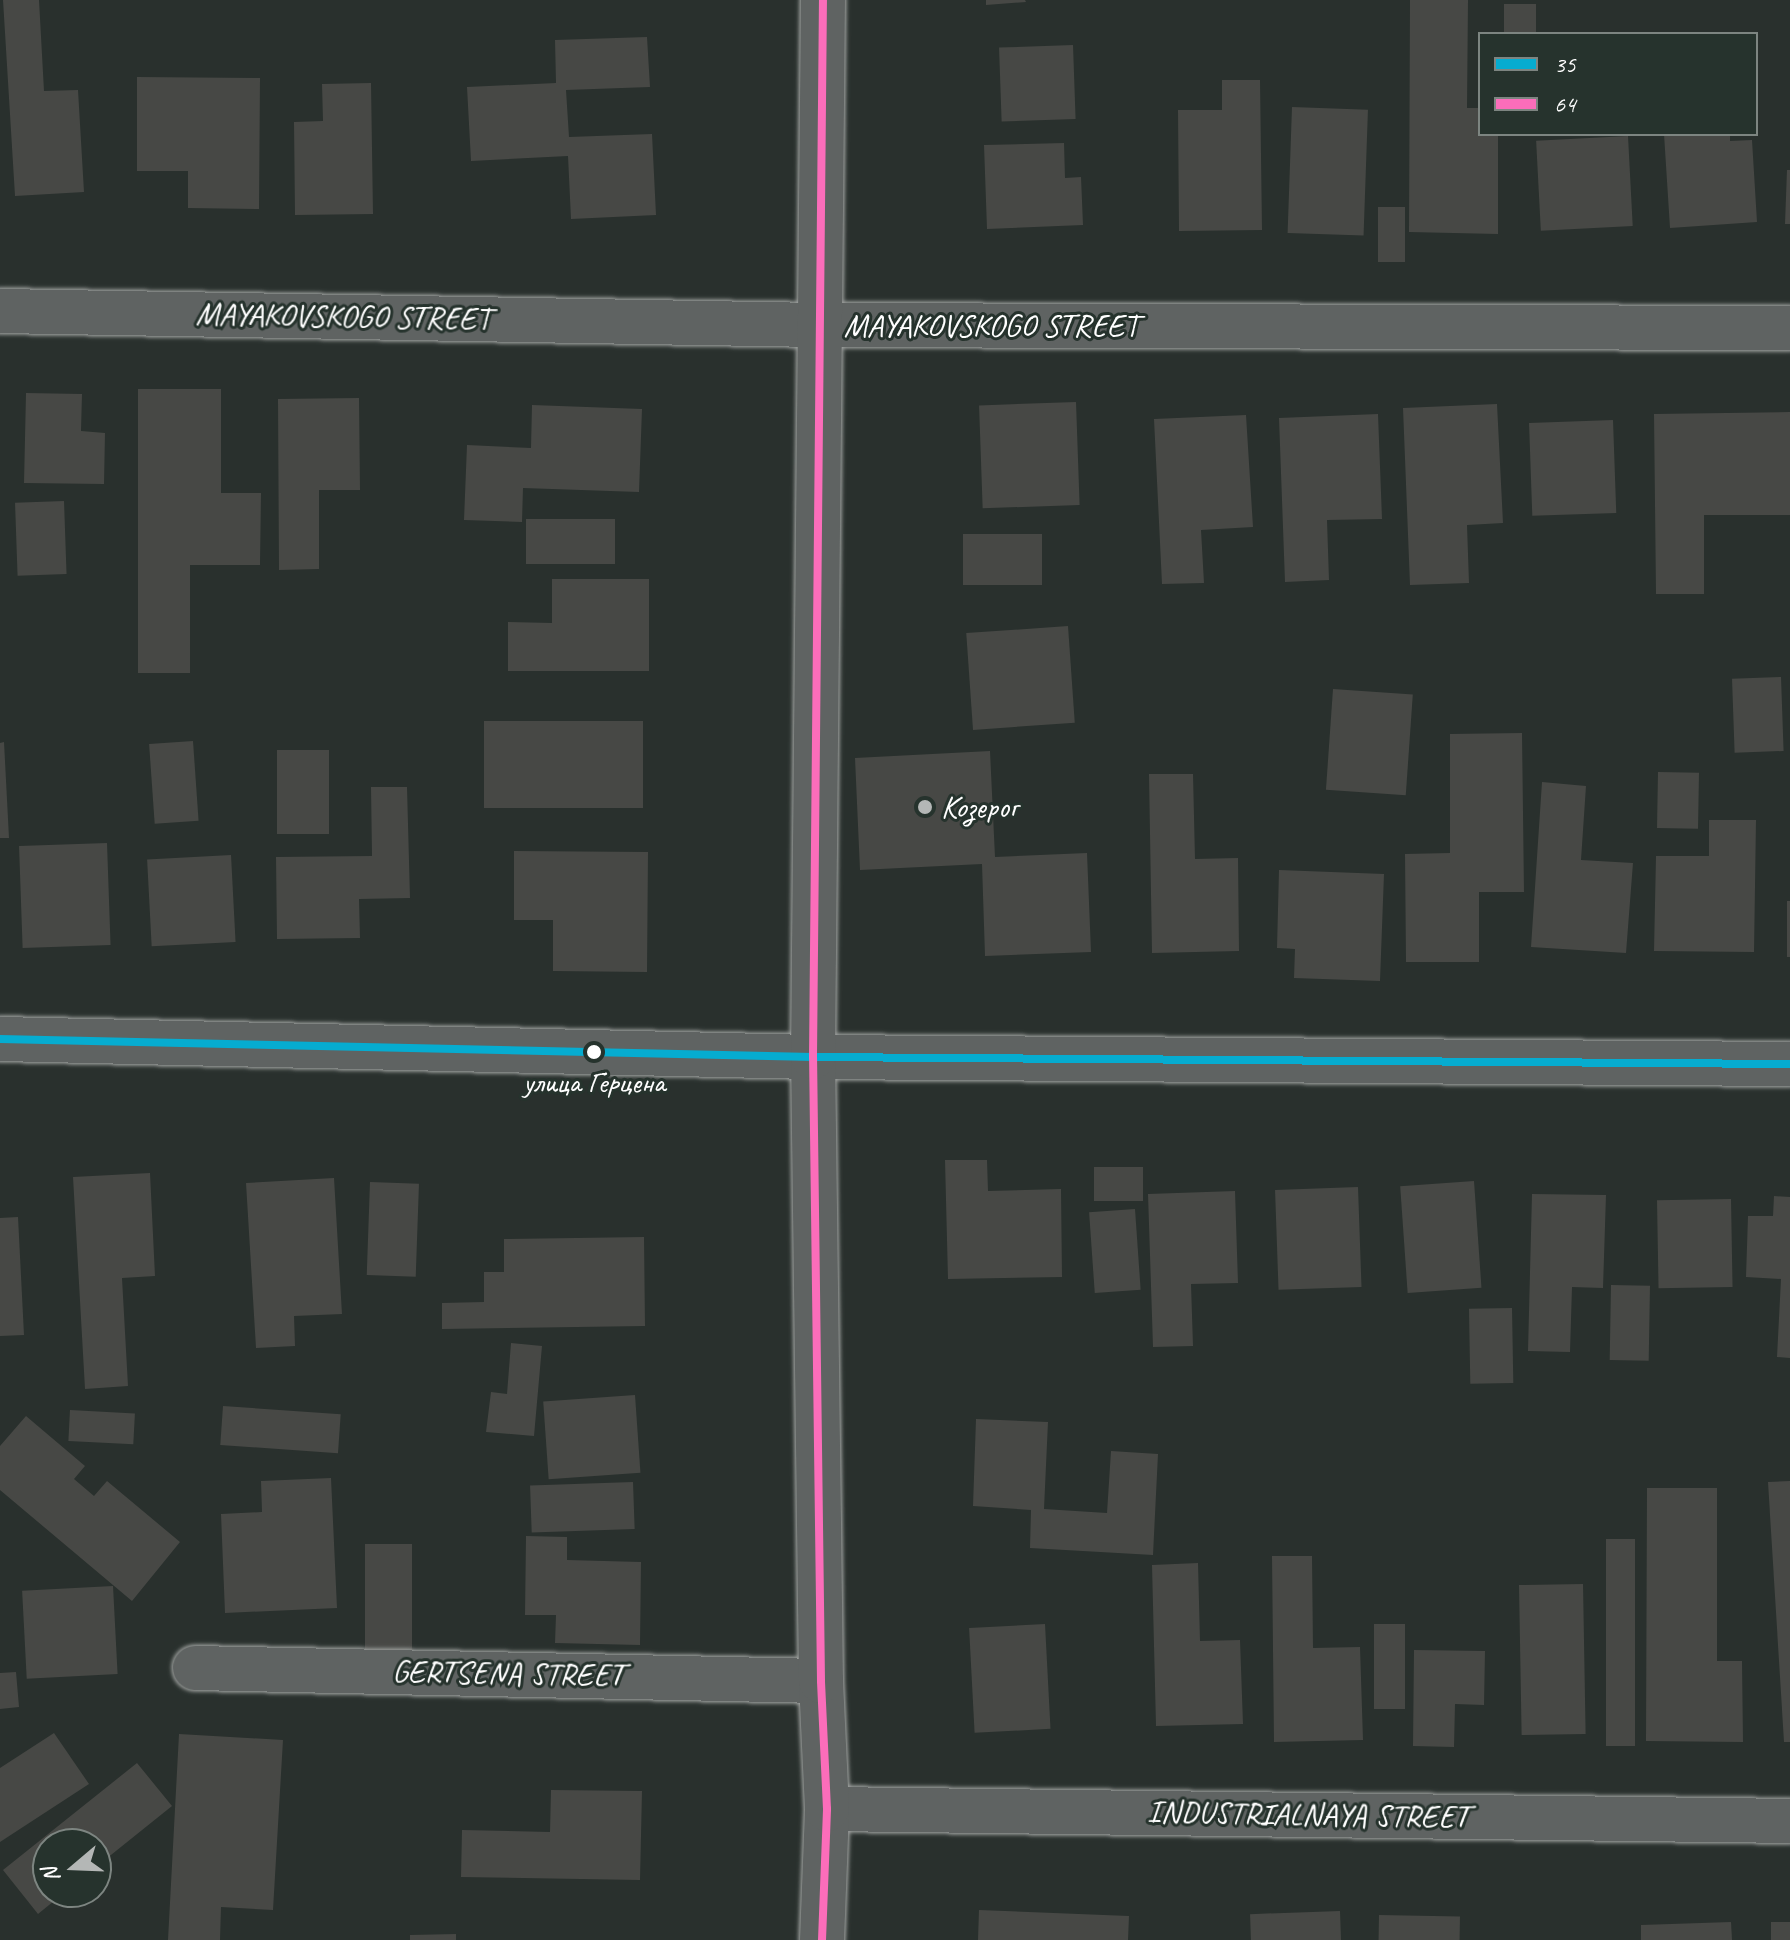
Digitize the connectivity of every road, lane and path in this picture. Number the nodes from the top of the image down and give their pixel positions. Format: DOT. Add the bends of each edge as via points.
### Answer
graph roads {
  1 [pos="823,0"];
  2 [pos="0,311"];
  3 [pos="821,325"];
  4 [pos="1790,328"];
  5 [pos="0,1039"];
  6 [pos="813,1057"];
  7 [pos="1790,1064"];
  8 [pos="195,1668"];
  9 [pos="821,1681"];
  10 [pos="827,1809"];
  11 [pos="1790,1821"];
  12 [pos="822,1940"];
  1 -- 3 [label="street"];
  2 -- 3 [label="street, MAYAKOVSKOGO STREET"];
  3 -- 4 [label="street, MAYAKOVSKOGO STREET"];
  3 -- 6 [label="street"];
  5 -- 6 [label="street"];
  6 -- 7 [label="street"];
  6 -- 9 [label="street"];
  8 -- 9 [label="street, GERTSENA STREET"];
  9 -- 10 [label="street"];
  10 -- 11 [label="street, INDUSTRIALNAYA STREET"];
  10 -- 12 [label="street"];
}
